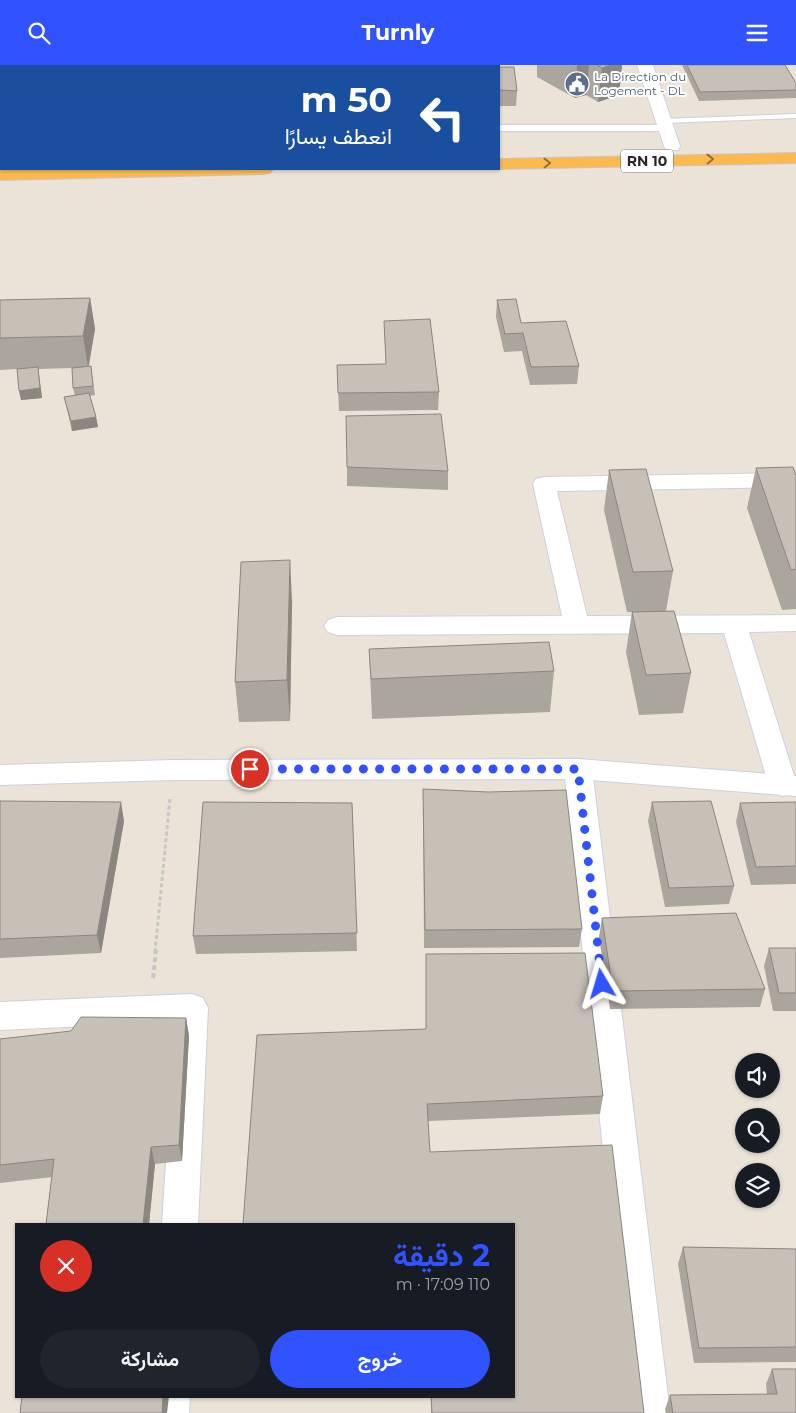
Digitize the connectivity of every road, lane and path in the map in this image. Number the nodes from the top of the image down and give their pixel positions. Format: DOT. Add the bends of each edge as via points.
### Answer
graph roads {
  1 [pos="645,65"];
  2 [pos="796,116"];
  3 [pos="663,124"];
  4 [pos="500,128"];
  5 [pos="796,143"];
  6 [pos="672,146"];
  7 [pos="500,149"];
  8 [pos="796,158"];
  9 [pos="500,164"];
  10 [pos="220,170"];
  11 [pos="0,175"];
  12 [pos="796,480"];
  13 [pos="796,623"];
  14 [pos="734,624"];
  15 [pos="337,626"];
  16 [pos="577,627"];
  17 [pos="578,769"];
  18 [pos="173,770"];
  19 [pos="0,775"];
  20 [pos="789,786"];
  21 [pos="150,1010"];
  22 [pos="0,1016"];
  23 [pos="180,1223"];
  24 [pos="170,1398"];
  25 [pos="169,1413"];
  26 [pos="650,1413"];
  1 -- 3 [label="street"];
  2 -- 3 [label="lane"];
  3 -- 4 [label="lane"];
  3 -- 6 [label="street"];
  5 -- 6 [label="highway, RN 10"];
  6 -- 7 [label="highway, RN 10"];
  9 -- 8 [label="highway, RN 10, one-way"];
  10 -- 11 [label="highway"];
  12 -- 16 [label="street" via="544,484"];
  13 -- 14 [label="street"];
  14 -- 16 [label="street"];
  14 -- 20 [label="street"];
  15 -- 16 [label="street"];
  17 -- 18 [label="street"];
  17 -- 20 [label="street"];
  17 -- 26 [label="street"];
  18 -- 19 [label="street"];
  18 -- 21 [label="path"];
  21 -- 22 [label="street"];
  21 -- 23 [label="street" via="192,1008"];
  24 -- 25 [label="street"];
}
